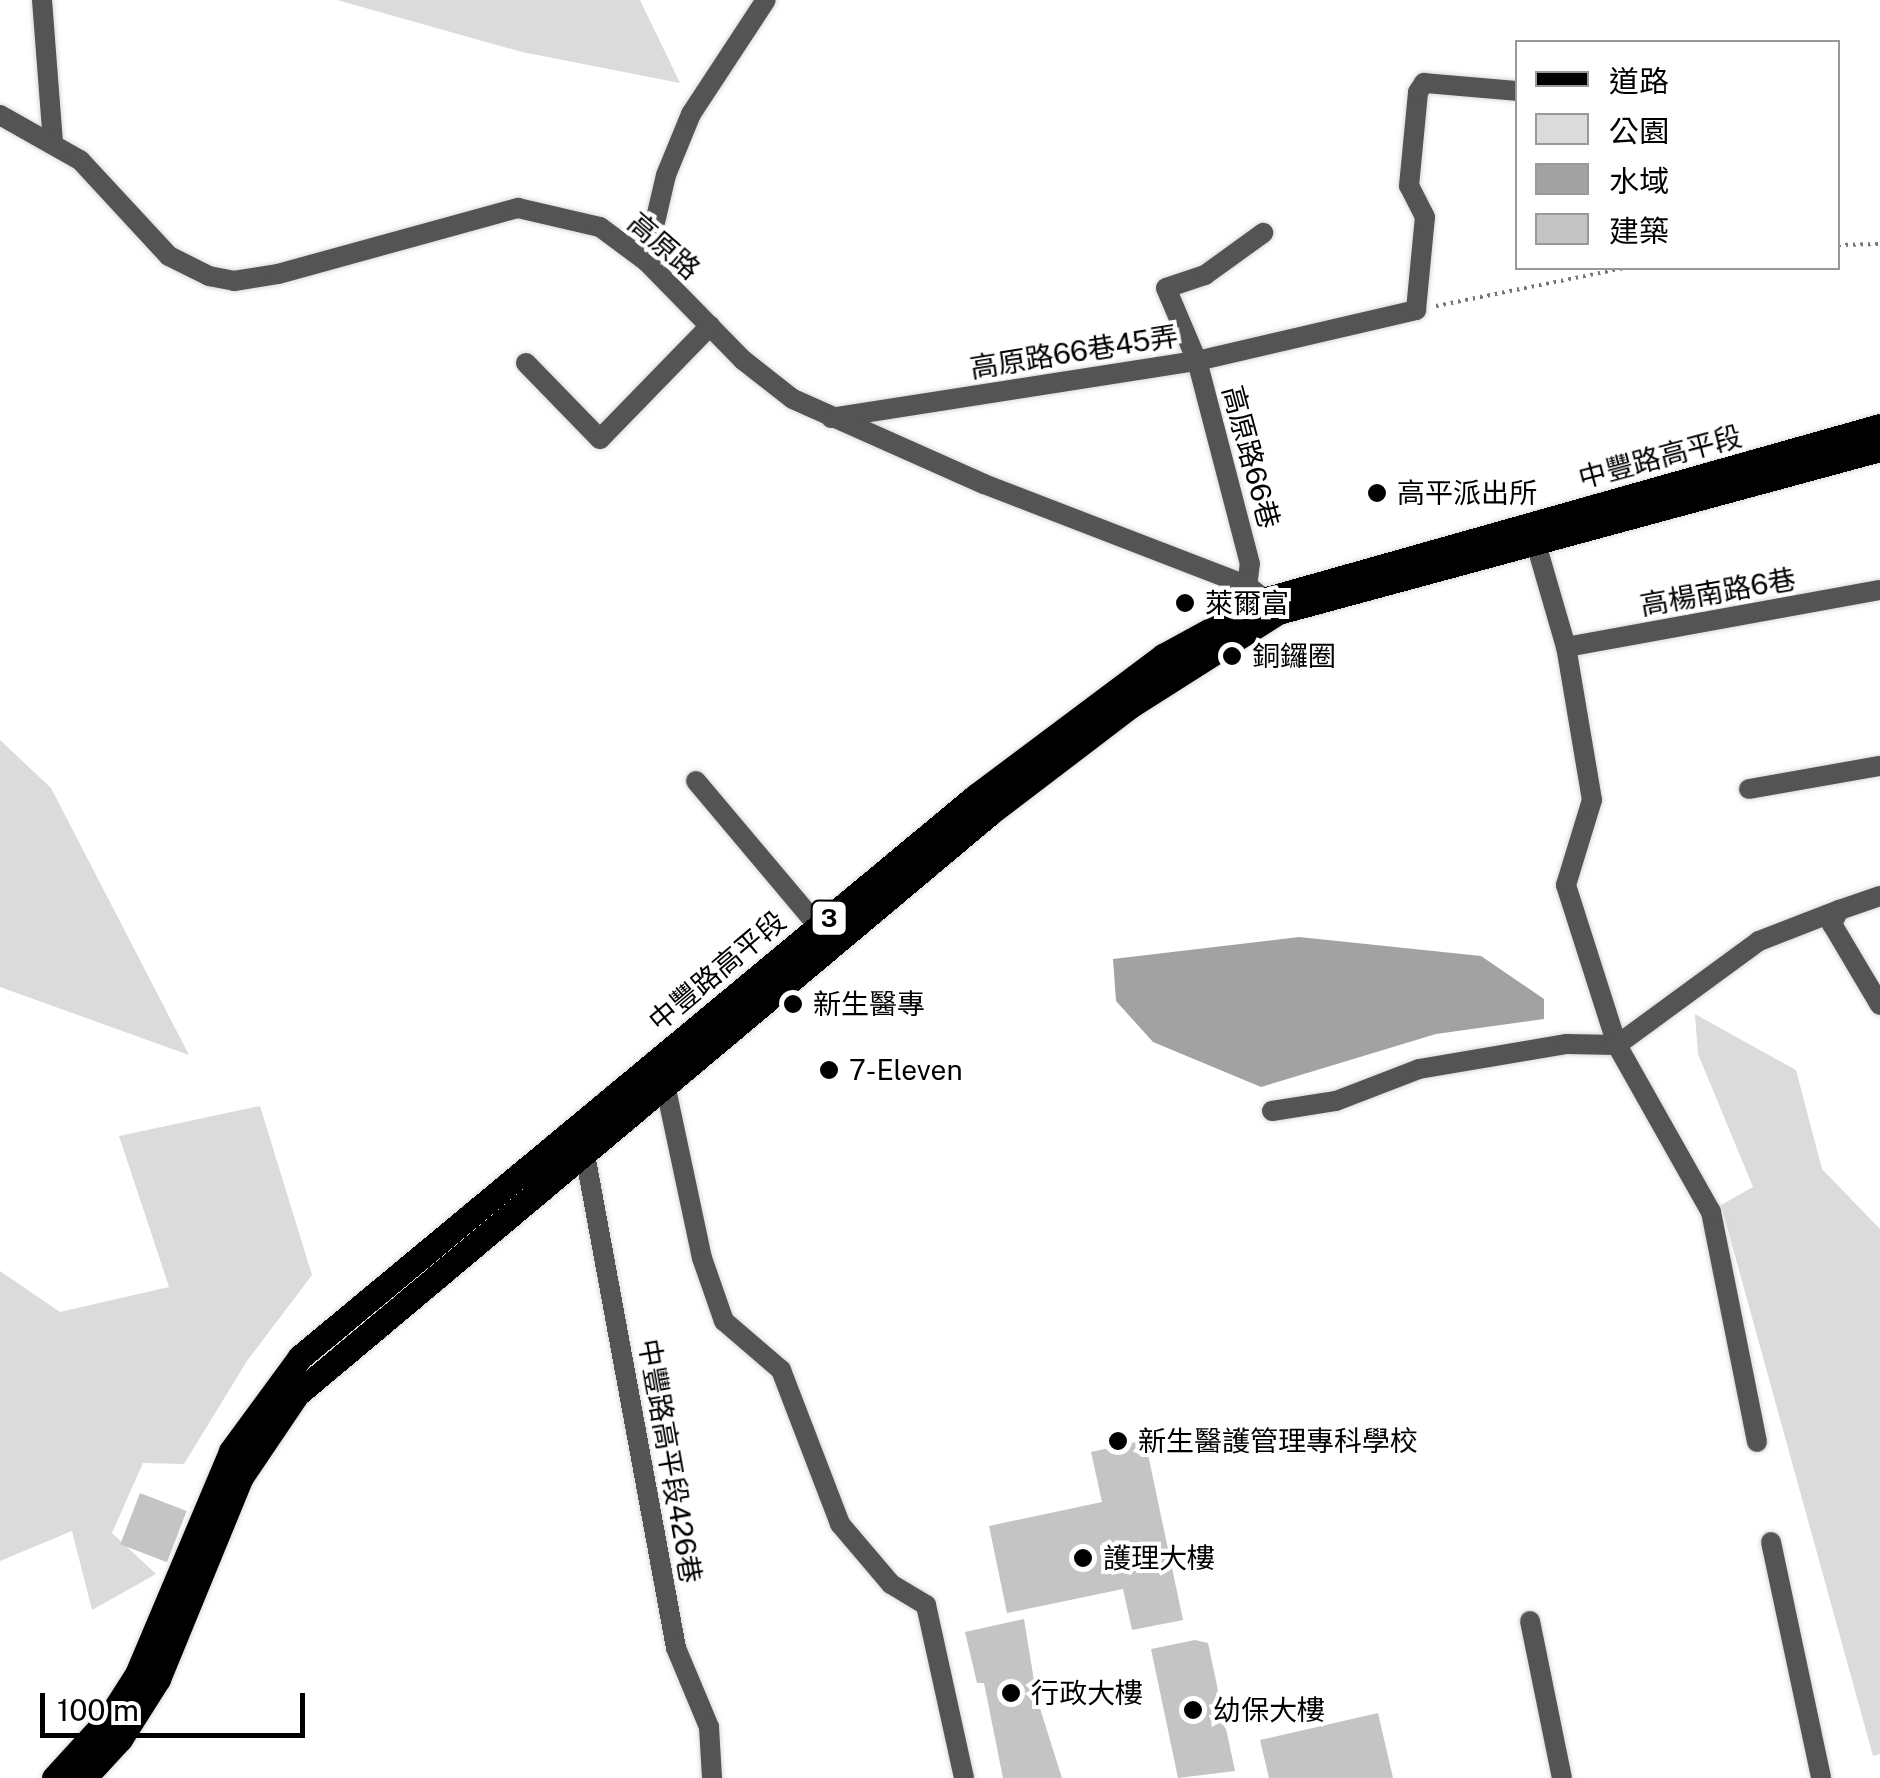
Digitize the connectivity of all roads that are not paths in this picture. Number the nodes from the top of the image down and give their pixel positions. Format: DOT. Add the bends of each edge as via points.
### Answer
graph roads {
  1 [pos="42,0"];
  2 [pos="766,0"];
  3 [pos="1515,91"];
  4 [pos="0,115"];
  5 [pos="53,143"];
  6 [pos="1263,233"];
  7 [pos="646,261"];
  8 [pos="710,326"];
  9 [pos="1197,361"];
  10 [pos="526,364"];
  11 [pos="829,418"];
  12 [pos="1880,426"];
  13 [pos="1880,449"];
  14 [pos="1533,533"];
  15 [pos="1880,590"];
  16 [pos="1259,602"];
  17 [pos="1566,648"];
  18 [pos="1880,766"];
  19 [pos="696,781"];
  20 [pos="1749,789"];
  21 [pos="1880,896"];
  22 [pos="1839,910"];
  23 [pos="825,935"];
  24 [pos="1880,1005"];
  25 [pos="1617,1045"];
  26 [pos="662,1070"];
  27 [pos="1272,1112"];
  28 [pos="584,1149"];
  29 [pos="447,1248"];
  30 [pos="1757,1442"];
  31 [pos="1771,1542"];
  32 [pos="1530,1622"];
  33 [pos="54,1778"];
  34 [pos="84,1778"];
  35 [pos="712,1778"];
  36 [pos="964,1778"];
  37 [pos="1562,1778"];
  38 [pos="1821,1778"];
  1 -- 5 [label="street"];
  2 -- 7 [label="street" via="691,114 666,175"];
  3 -- 9 [label="street, 高原路66巷" via="1424,83 1418,92 1409,186 1425,217 1416,310"];
  4 -- 5 [label="street, 高原路"];
  5 -- 7 [label="street, 高原路" via="80,160 169,256 208,276 278,274 518,208 600,227"];
  6 -- 9 [label="street, 高原路66巷45弄" via="1204,275 1166,288"];
  7 -- 8 [label="street, 高原路"];
  8 -- 10 [label="street" via="600,440"];
  8 -- 11 [label="street, 高原路" via="773,385"];
  9 -- 11 [label="street, 高原路66巷45弄"];
  9 -- 16 [label="street, 高原路66巷"];
  11 -- 16 [label="street, 高原路"];
  12 -- 14 [label="main road, 中豐路高平段 / 3"];
  13 -- 14 [label="main road, 中豐路高平段 / 3"];
  14 -- 16 [label="main road, 中豐路高平段 / 3"];
  14 -- 17 [label="street"];
  15 -- 17 [label="street, 高楊南路6巷"];
  16 -- 23 [label="main road, 中豐路高平段 / 3" via="1162,656"];
  17 -- 25 [label="street" via="1592,800 1566,886"];
  18 -- 20 [label="street"];
  19 -- 23 [label="street"];
  21 -- 22 [label="street"];
  22 -- 24 [label="street" via="1832,924"];
  22 -- 25 [label="street" via="1759,941"];
  23 -- 26 [label="main road, 中豐路高平段 / 3"];
  25 -- 27 [label="street" via="1566,1044 1419,1069 1336,1101"];
  25 -- 30 [label="street" via="1712,1212"];
  26 -- 28 [label="main road, 中豐路高平段 / 3"];
  26 -- 29 [label="main road, 中豐路高平段 / 3"];
  26 -- 36 [label="street" via="702,1258 724,1322 781,1370 840,1524 892,1584 926,1605"];
  28 -- 29 [label="main road, 中豐路高平段 / 3"];
  28 -- 35 [label="street, 中豐路高平段426巷" via="676,1648 709,1727"];
  29 -- 33 [label="main road, 中豐路高平段 / 3" via="300,1358 252,1420 230,1450 137,1674 109,1718"];
  29 -- 34 [label="main road, 中豐路高平段 / 3" via="297,1394 268,1432 241,1477 158,1678 120,1738"];
  31 -- 38 [label="street"];
  32 -- 37 [label="street"];
}
